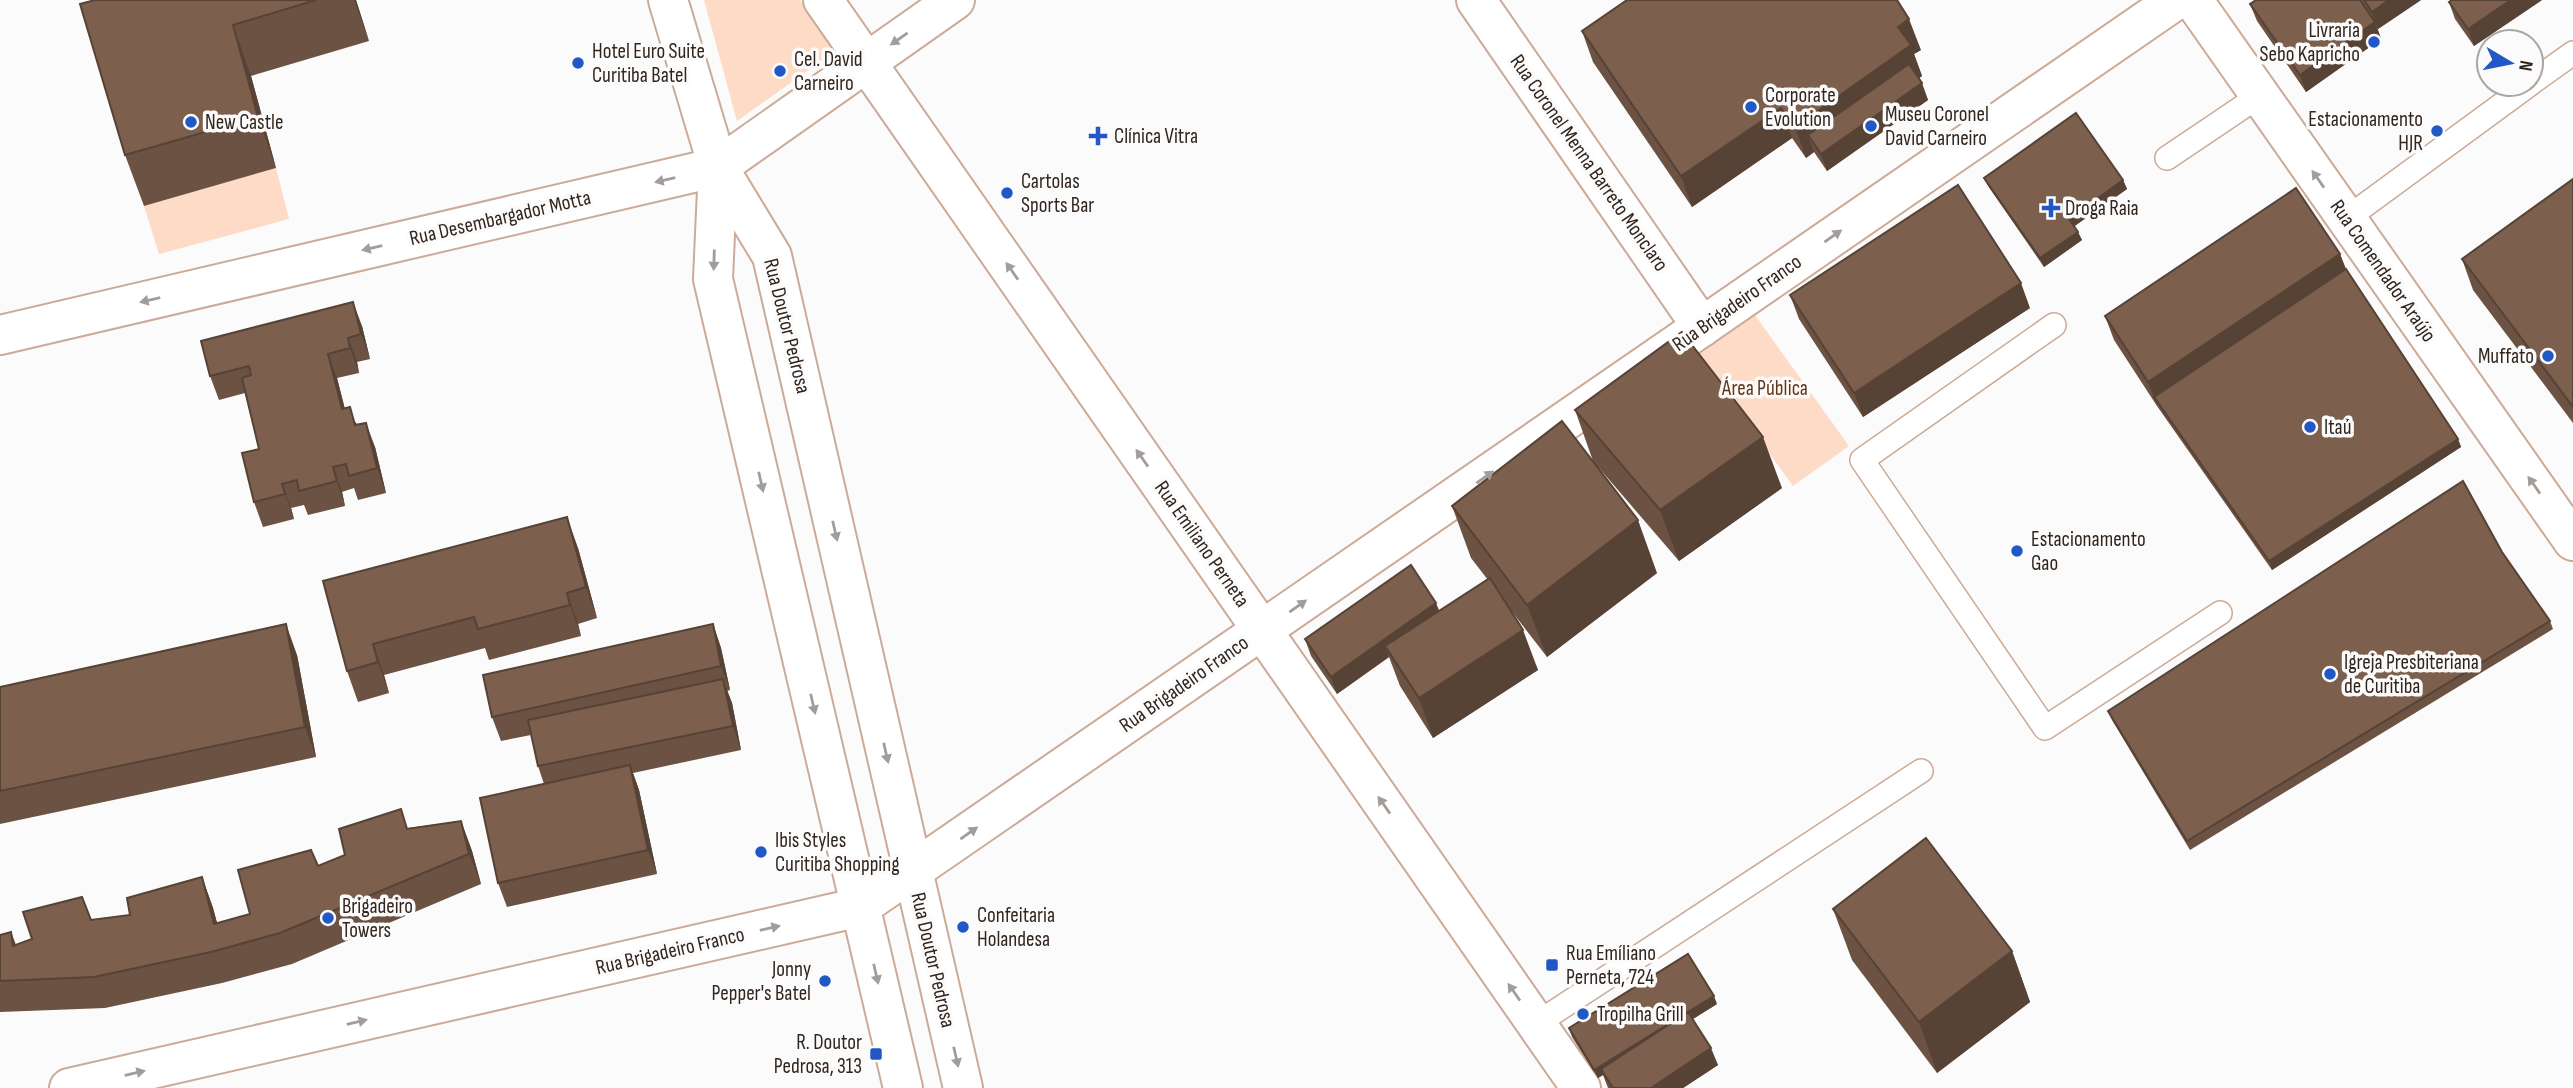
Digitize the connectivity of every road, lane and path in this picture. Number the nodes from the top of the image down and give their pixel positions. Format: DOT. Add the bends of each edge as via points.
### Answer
graph roads {
  1 [pos="668,0"];
  2 [pos="823,0"];
  3 [pos="955,0"];
  4 [pos="1476,0"];
  5 [pos="2176,0"];
  6 [pos="2193,0"];
  7 [pos="2573,52"];
  8 [pos="867,62"];
  9 [pos="2545,73"];
  10 [pos="2259,96"];
  11 [pos="2512,98"];
  12 [pos="2167,158"];
  13 [pos="718,167"];
  14 [pos="2346,219"];
  15 [pos="2054,325"];
  16 [pos="1702,327"];
  17 [pos="0,335"];
  18 [pos="2573,541"];
  19 [pos="2220,613"];
  20 [pos="1262,631"];
  21 [pos="1921,771"];
  22 [pos="913,871"];
  23 [pos="860,908"];
  24 [pos="1536,1024"];
  25 [pos="69,1088"];
  26 [pos="903,1088"];
  27 [pos="963,1088"];
  28 [pos="1581,1088"];
  1 -- 13 [label="main road"];
  2 -- 8 [label="main road, Rua Emiliano Perneta"];
  3 -- 8 [label="main road, Rua Desembargador Motta, one-way"];
  4 -- 16 [label="main road, Rua Coronel Menna Barreto Monclaro"];
  16 -- 5 [label="main road, Rua Brigadeiro Franco, one-way"];
  6 -- 10 [label="main road, Rua Comendador Araújo"];
  7 -- 9 [label="lane"];
  8 -- 13 [label="main road, Rua Desembargador Motta"];
  20 -- 8 [label="main road, Rua Emiliano Perneta, one-way"];
  10 -- 12 [label="lane"];
  14 -- 10 [label="main road, Rua Comendador Araújo, one-way"];
  11 -- 14 [label="lane"];
  13 -- 17 [label="main road, Rua Desembargador Motta, one-way"];
  13 -- 22 [label="main road, Rua Doutor Pedrosa, one-way" via="772,256"];
  13 -- 23 [label="main road, one-way" via="713,279"];
  18 -- 14 [label="main road, Rua Comendador Araújo, one-way"];
  15 -- 19 [label="lane" via="1862,460 2045,728"];
  20 -- 16 [label="main road, Rua Brigadeiro Franco, one-way"];
  22 -- 20 [label="main road, Rua Brigadeiro Franco, one-way"];
  24 -- 20 [label="main road, Rua Emiliano Perneta, one-way"];
  21 -- 24 [label="lane"];
  22 -- 23 [label="main road, Rua Brigadeiro Franco"];
  22 -- 27 [label="main road, Rua Doutor Pedrosa, one-way"];
  25 -- 23 [label="main road, Rua Brigadeiro Franco, one-way"];
  23 -- 26 [label="main road, one-way"];
  24 -- 28 [label="main road, Rua Emiliano Perneta"];
}
